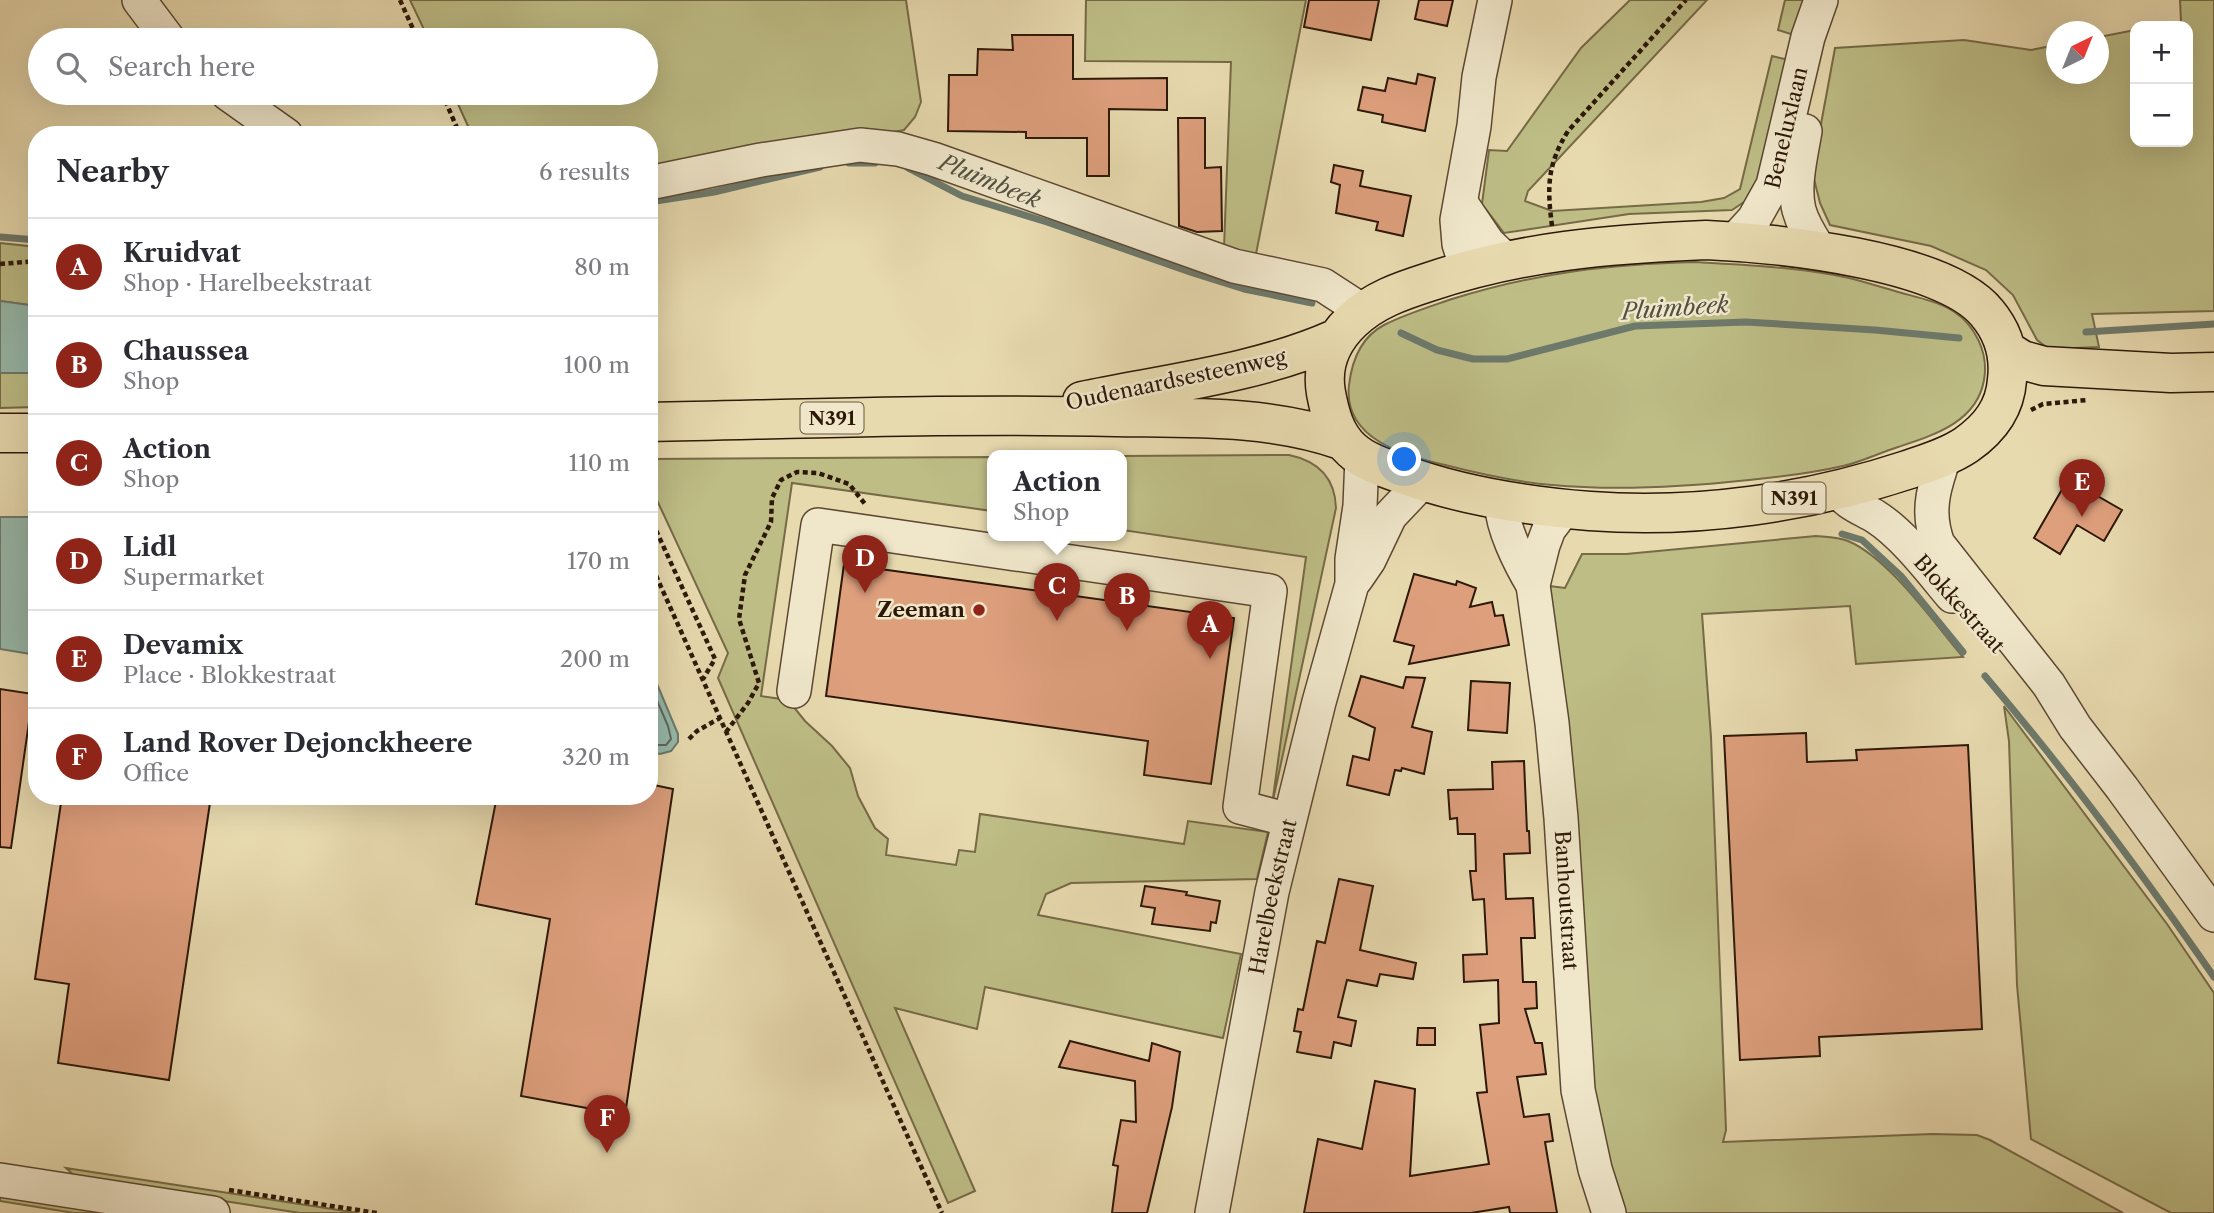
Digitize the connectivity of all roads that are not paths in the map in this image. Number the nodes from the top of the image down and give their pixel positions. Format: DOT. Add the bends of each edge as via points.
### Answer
graph roads {
  1 [pos="139,0"];
  2 [pos="1496,0"];
  3 [pos="1820,4"];
  4 [pos="160,28"];
  5 [pos="244,105"];
  6 [pos="273,126"];
  7 [pos="658,181"];
  8 [pos="1461,203"];
  9 [pos="1735,240"];
  10 [pos="1820,251"];
  11 [pos="1506,260"];
  12 [pos="1467,269"];
  13 [pos="1363,311"];
  14 [pos="1335,339"];
  15 [pos="2006,350"];
  16 [pos="2214,372"];
  17 [pos="2171,373"];
  18 [pos="2003,405"];
  19 [pos="1015,414"];
  20 [pos="658,422"];
  21 [pos="0,433"];
  22 [pos="28,433"];
  23 [pos="1352,449"];
  24 [pos="1942,458"];
  25 [pos="1423,481"];
  26 [pos="1838,489"];
  27 [pos="1502,499"];
  28 [pos="1560,507"];
  29 [pos="1352,584"];
  30 [pos="1533,585"];
  31 [pos="794,691"];
  32 [pos="2075,727"];
  33 [pos="1289,820"];
  34 [pos="2214,915"];
  35 [pos="0,1180"];
  36 [pos="213,1213"];
  37 [pos="1212,1213"];
  38 [pos="1609,1213"];
  1 -- 4 [label="street"];
  2 -- 8 [label="street" via="1479,77"];
  3 -- 9 [label="street, Beneluxlaan" via="1773,185 1757,215"];
  3 -- 10 [label="street, Beneluxlaan" via="1821,39 1798,190 1806,228"];
  5 -- 6 [label="street"];
  7 -- 13 [label="street" via="860,145 898,149 1234,266 1323,285"];
  8 -- 11 [label="street" via="1488,243"];
  8 -- 12 [label="street" via="1459,244"];
  9 -- 10 [label="main road, N391"];
  9 -- 11 [label="main road, N391" via="1584,247"];
  10 -- 15 [label="main road, N391" via="1914,273 1964,292 1996,324"];
  11 -- 12 [label="main road, N391"];
  12 -- 13 [label="main road, N391" via="1384,298"];
  13 -- 14 [label="main road, N391"];
  14 -- 19 [label="main road, Oudenaardsesteenweg / N391" via="1273,362"];
  14 -- 23 [label="main road, N391" via="1325,385 1330,416"];
  15 -- 17 [label="main road, N391" via="2044,366"];
  15 -- 18 [label="main road, N391"];
  16 -- 17 [label="main road, N391"];
  17 -- 18 [label="main road, N391" via="2043,386 2021,392"];
  18 -- 24 [label="main road, N391" via="1977,436"];
  19 -- 20 [label="main road, Oudenaardsesteenweg / N391"];
  19 -- 23 [label="main road, Oudenaardsesteenweg / N391" via="1273,422 1300,427"];
  21 -- 22 [label="main road"];
  23 -- 25 [label="main road, N391"];
  23 -- 29 [label="street, Harelbeekstraat" via="1360,506"];
  24 -- 26 [label="main road, N391"];
  24 -- 32 [label="street, Blokkestraat" via="1930,507 1938,544 2049,685"];
  25 -- 27 [label="main road, N391"];
  25 -- 29 [label="street, Harelbeekstraat" via="1390,516"];
  26 -- 28 [label="main road, N391" via="1701,510"];
  26 -- 32 [label="street, Blokkestraat" via="1842,498 1894,532 2034,688"];
  27 -- 28 [label="main road, N391"];
  27 -- 30 [label="street, Banhoutstraat" via="1505,522"];
  28 -- 30 [label="street, Banhoutstraat" via="1542,545"];
  29 -- 33 [label="street, Harelbeekstraat"];
  30 -- 38 [label="street, Banhoutstraat" via="1561,818 1578,1090"];
  31 -- 33 [label="street" via="818,526 1270,591 1240,807"];
  32 -- 34 [label="street, Blokkestraat"];
  33 -- 37 [label="street, Harelbeekstraat"];
  35 -- 36 [label="street"];
}
